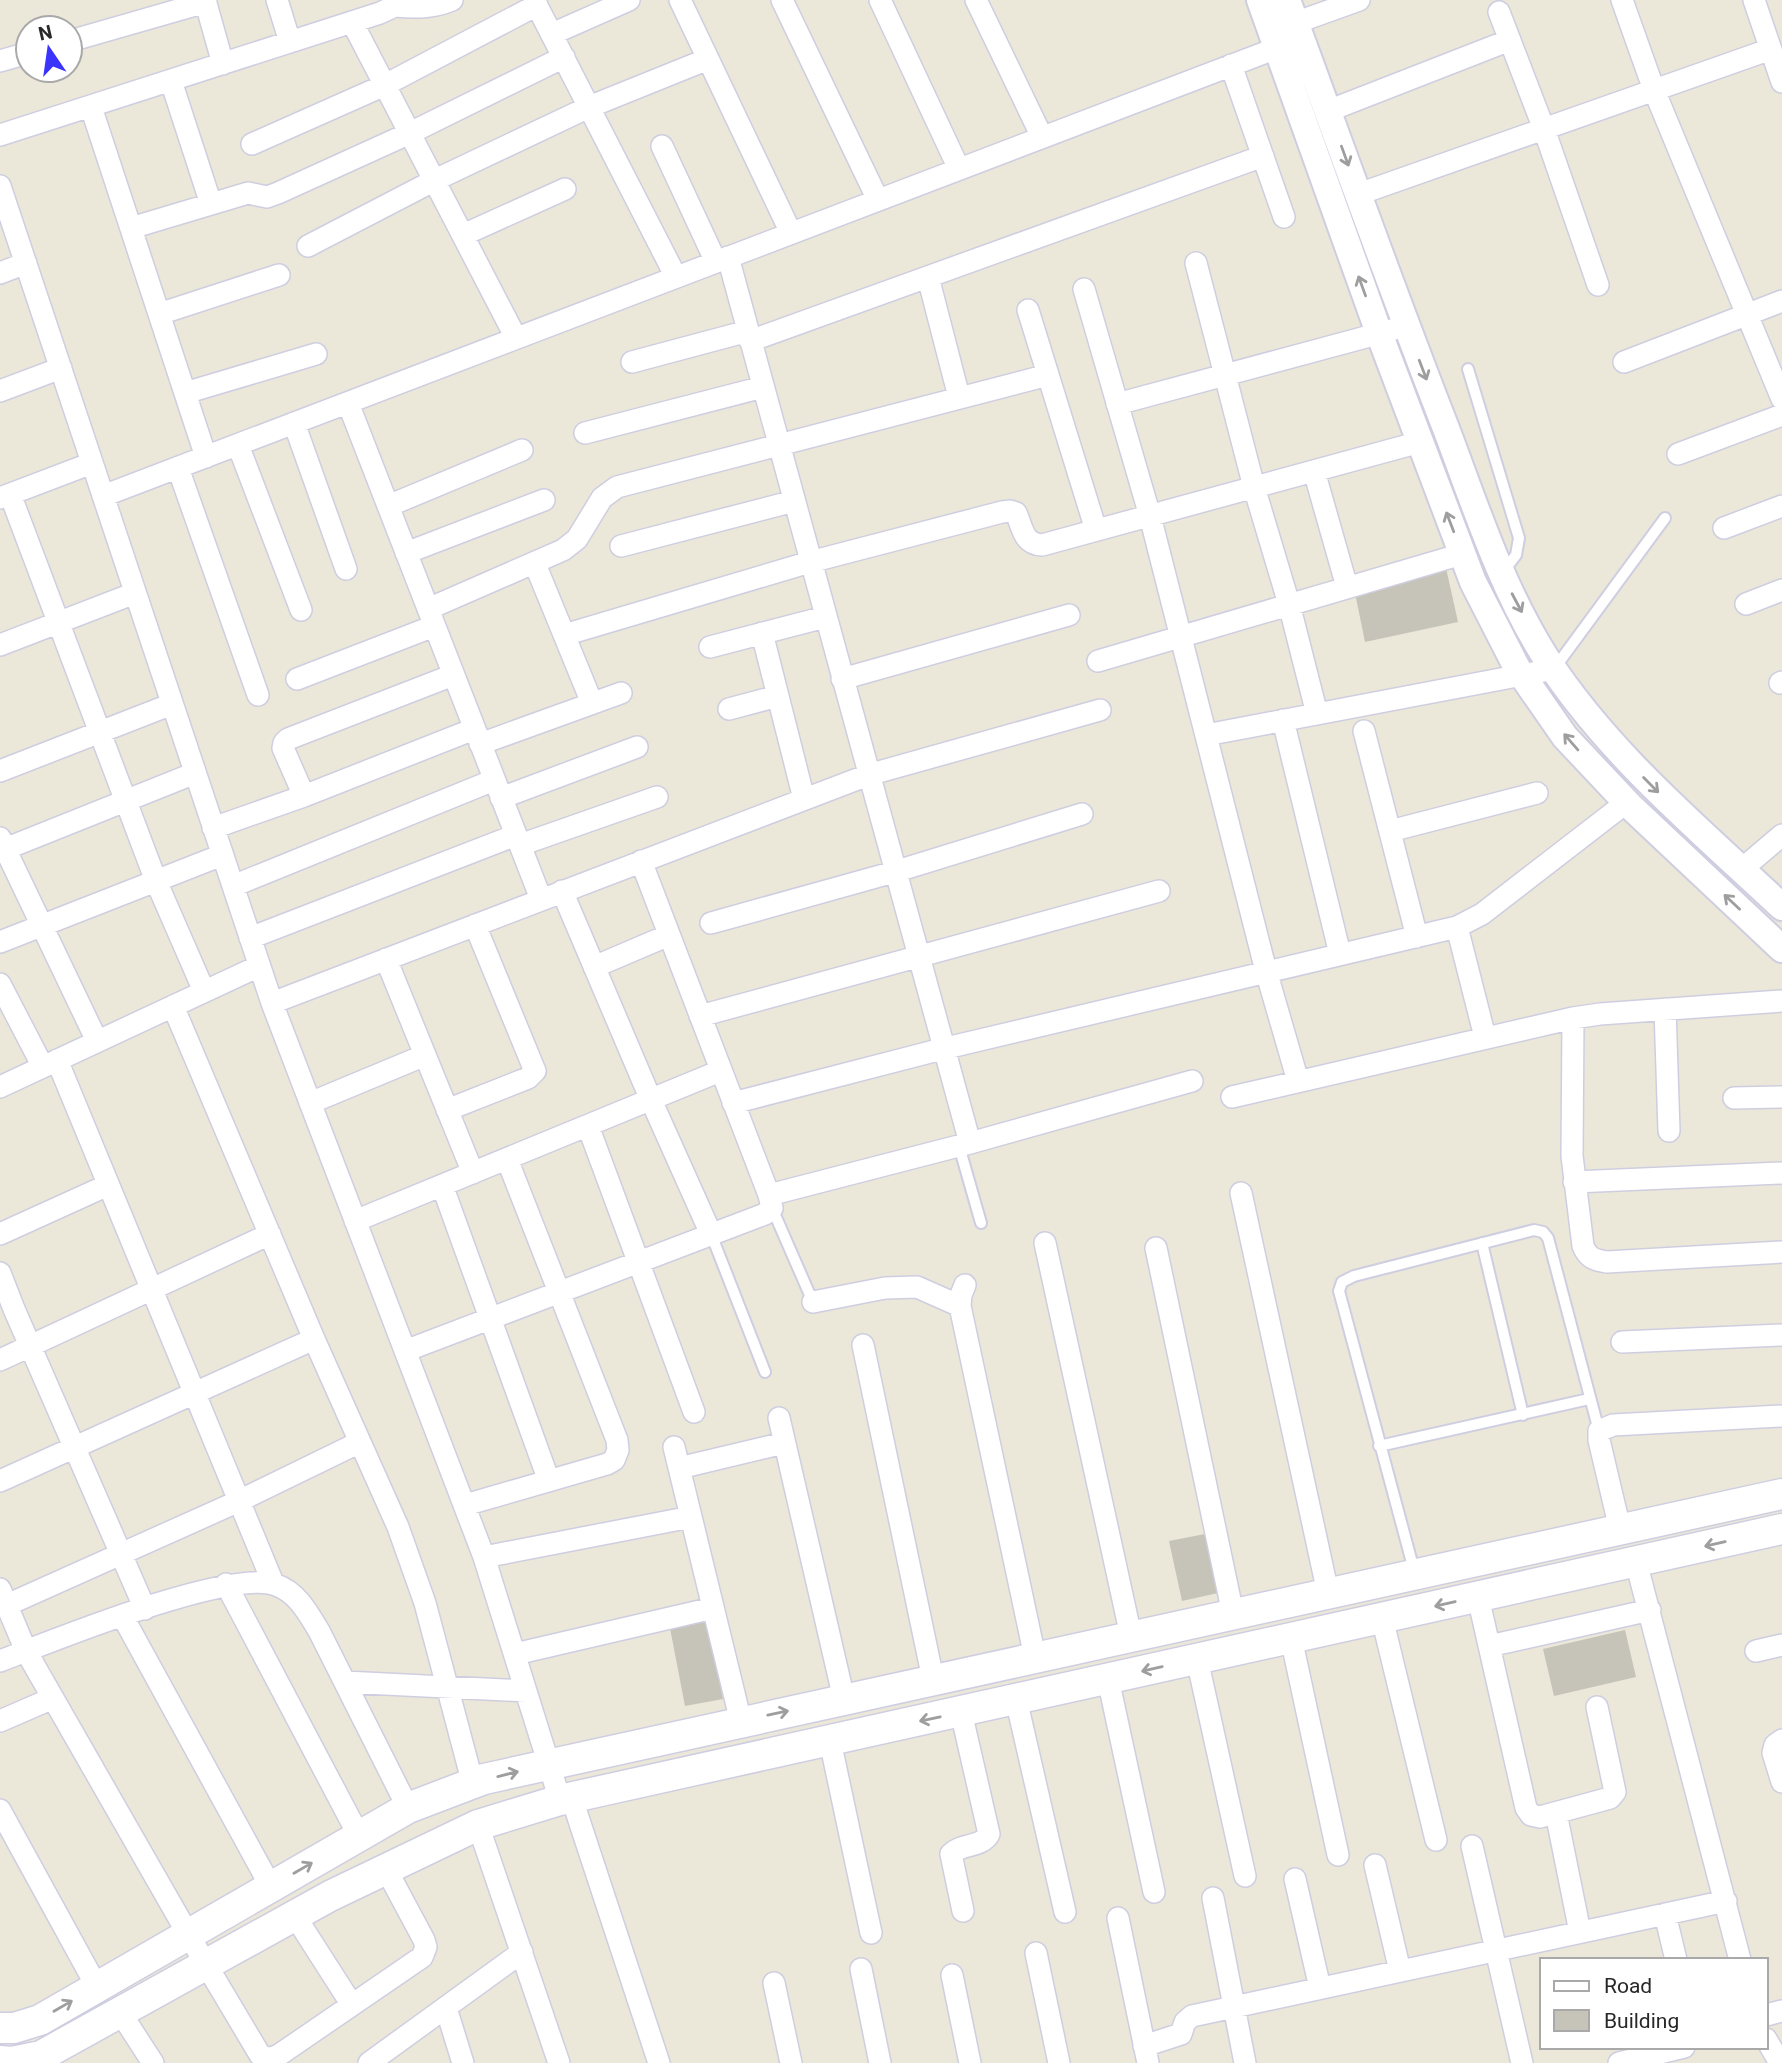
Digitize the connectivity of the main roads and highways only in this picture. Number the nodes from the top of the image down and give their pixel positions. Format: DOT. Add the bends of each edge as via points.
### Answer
graph roads {
  1 [pos="1782,1494"];
  2 [pos="1782,1529"];
  3 [pos="0,2028"];
  4 [pos="0,2061"];
  5 [pos="32,2061"];
  3 -- 1 [label="main road, one-way" via="30,2023 408,1808 473,1784"];
  2 -- 5 [label="main road, one-way" via="566,1798 478,1825 386,1869"];
  4 -- 5 [label="main road"];
}
